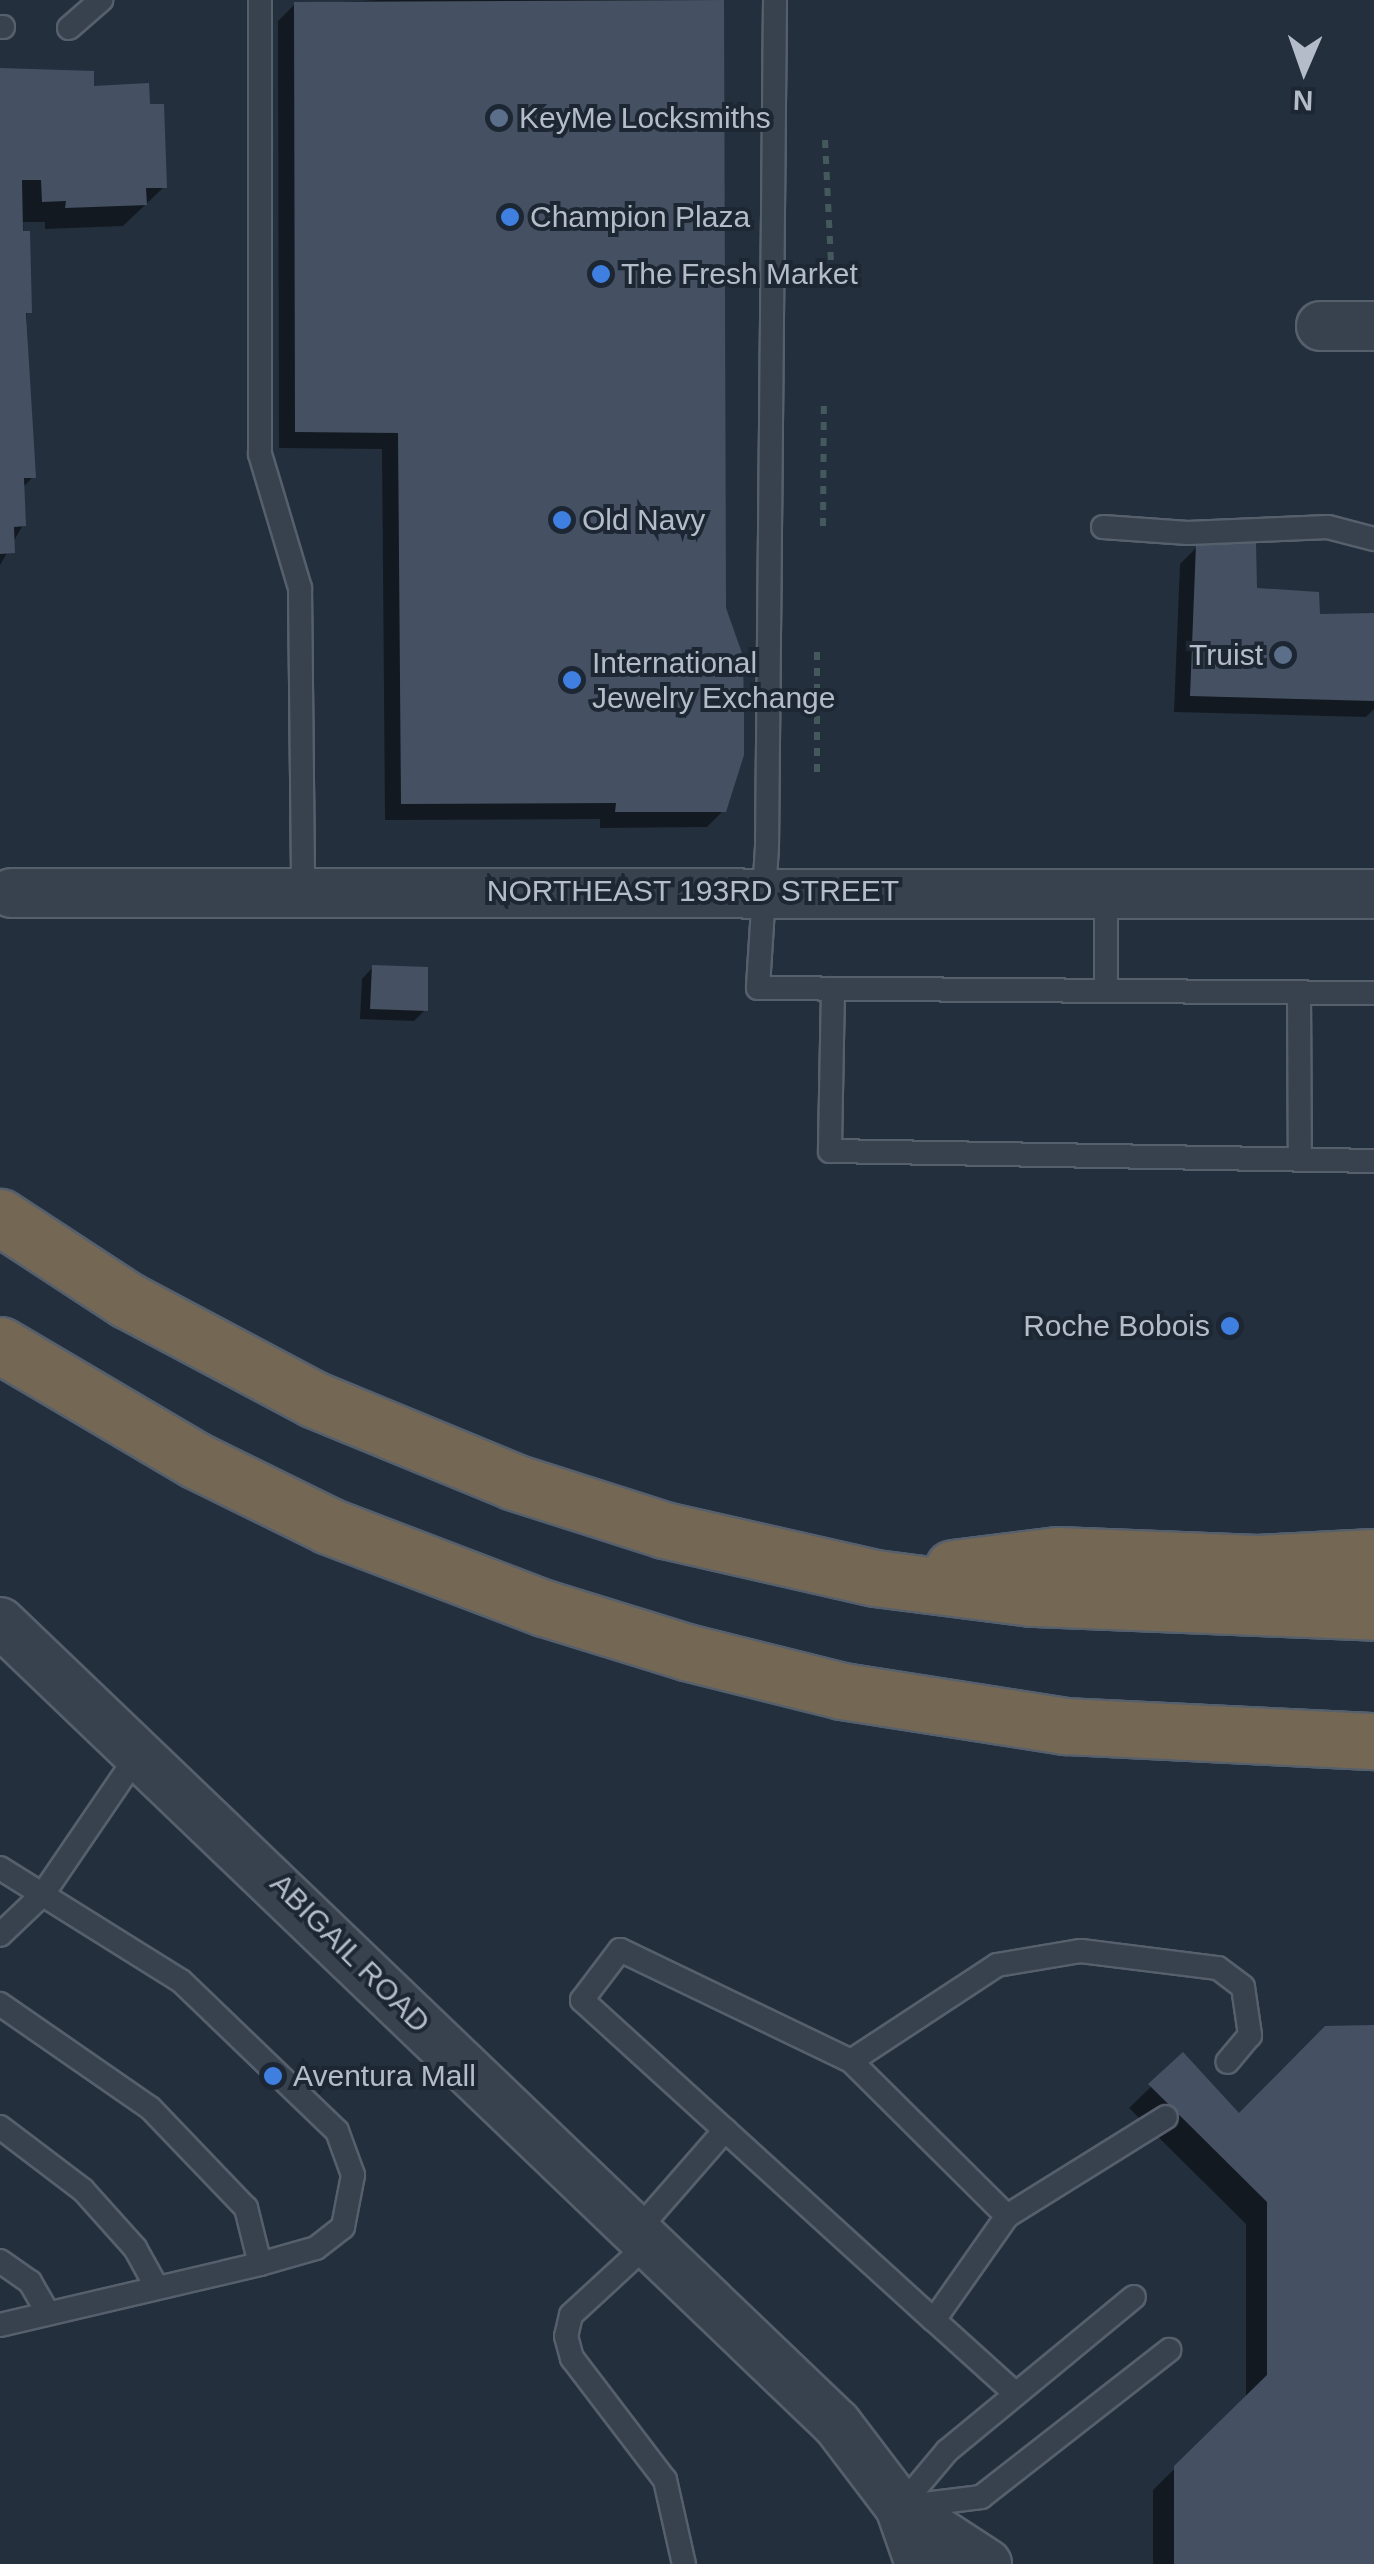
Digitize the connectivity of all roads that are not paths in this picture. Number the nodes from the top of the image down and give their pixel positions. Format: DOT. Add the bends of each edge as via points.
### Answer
graph roads {
  1 [pos="102,0"];
  2 [pos="260,0"];
  3 [pos="775,0"];
  4 [pos="68,28"];
  5 [pos="1321,326"];
  6 [pos="1374,326"];
  7 [pos="1102,527"];
  8 [pos="1374,539"];
  9 [pos="6,889"];
  10 [pos="762,891"];
  11 [pos="302,892"];
  12 [pos="1106,894"];
  13 [pos="1374,894"];
  14 [pos="833,989"];
  15 [pos="1106,991"];
  16 [pos="1299,992"];
  17 [pos="1374,993"];
  18 [pos="1300,1159"];
  19 [pos="1374,1160"];
  20 [pos="0,1217"];
  21 [pos="0,1345"];
  22 [pos="1374,1557"];
  23 [pos="875,1578"];
  24 [pos="1374,1612"];
  25 [pos="0,1622"];
  26 [pos="1374,1741"];
  27 [pos="141,1751"];
  28 [pos="0,1868"];
  29 [pos="44,1894"];
  30 [pos="0,1935"];
  31 [pos="0,2004"];
  32 [pos="851,2060"];
  33 [pos="1227,2062"];
  34 [pos="1166,2117"];
  35 [pos="0,2127"];
  36 [pos="725,2130"];
  37 [pos="1007,2216"];
  38 [pos="643,2237"];
  39 [pos="0,2262"];
  40 [pos="260,2264"];
  41 [pos="156,2286"];
  42 [pos="1134,2297"];
  43 [pos="48,2312"];
  44 [pos="934,2320"];
  45 [pos="0,2324"];
  46 [pos="1169,2350"];
  47 [pos="1016,2394"];
  48 [pos="900,2507"];
  49 [pos="684,2564"];
  50 [pos="920,2564"];
  51 [pos="987,2564"];
  1 -- 4 [label="lane"];
  2 -- 11 [label="lane" via="260,454 300,588"];
  3 -- 10 [label="lane"];
  5 -- 6 [label="street"];
  7 -- 8 [label="lane" via="1188,533 1328,527"];
  9 -- 11 [label="street, NORTHEAST 193RD STREET"];
  10 -- 11 [label="street, NORTHEAST 193RD STREET"];
  10 -- 12 [label="street, NORTHEAST 193RD STREET"];
  10 -- 14 [label="lane" via="758,988"];
  12 -- 13 [label="street, NORTHEAST 193RD STREET"];
  12 -- 15 [label="lane"];
  14 -- 15 [label="lane"];
  14 -- 18 [label="lane" via="830,1151"];
  15 -- 16 [label="lane"];
  16 -- 17 [label="lane"];
  16 -- 18 [label="lane"];
  18 -- 19 [label="lane"];
  20 -- 23 [label="highway" via="190,1334 422,1446 664,1530"];
  21 -- 26 [label="highway" via="196,1460 330,1526 651,1642 842,1691 1002,1718 1136,1734"];
  22 -- 23 [label="highway" via="1257,1563 1057,1555"];
  23 -- 24 [label="highway" via="1106,1605"];
  25 -- 27 [label="street, ABIGAIL ROAD"];
  27 -- 29 [label="lane"];
  27 -- 38 [label="street, ABIGAIL ROAD"];
  28 -- 29 [label="lane"];
  29 -- 30 [label="lane"];
  29 -- 40 [label="lane" via="208,2002 345,2144 354,2186 343,2227 316,2248"];
  31 -- 40 [label="lane" via="150,2108 246,2208"];
  32 -- 33 [label="lane" via="998,1965 1081,1952 1218,1968 1243,1987 1250,2035"];
  32 -- 36 [label="lane" via="620,1950 582,2000"];
  32 -- 37 [label="lane"];
  34 -- 37 [label="lane"];
  35 -- 41 [label="lane" via="49,2160 110,2218"];
  36 -- 38 [label="lane"];
  36 -- 44 [label="lane"];
  37 -- 44 [label="lane"];
  38 -- 48 [label="street, ABIGAIL ROAD" via="838,2424"];
  38 -- 49 [label="lane" via="570,2315 566,2336 572,2358 665,2480"];
  39 -- 43 [label="lane" via="30,2282"];
  40 -- 41 [label="lane"];
  41 -- 43 [label="lane"];
  42 -- 47 [label="lane"];
  43 -- 45 [label="lane"];
  44 -- 47 [label="lane"];
  46 -- 48 [label="lane" via="982,2497"];
  47 -- 48 [label="lane" via="947,2451"];
  48 -- 50 [label="street, ABIGAIL ROAD"];
  48 -- 51 [label="street, ABIGAIL ROAD"];
}
